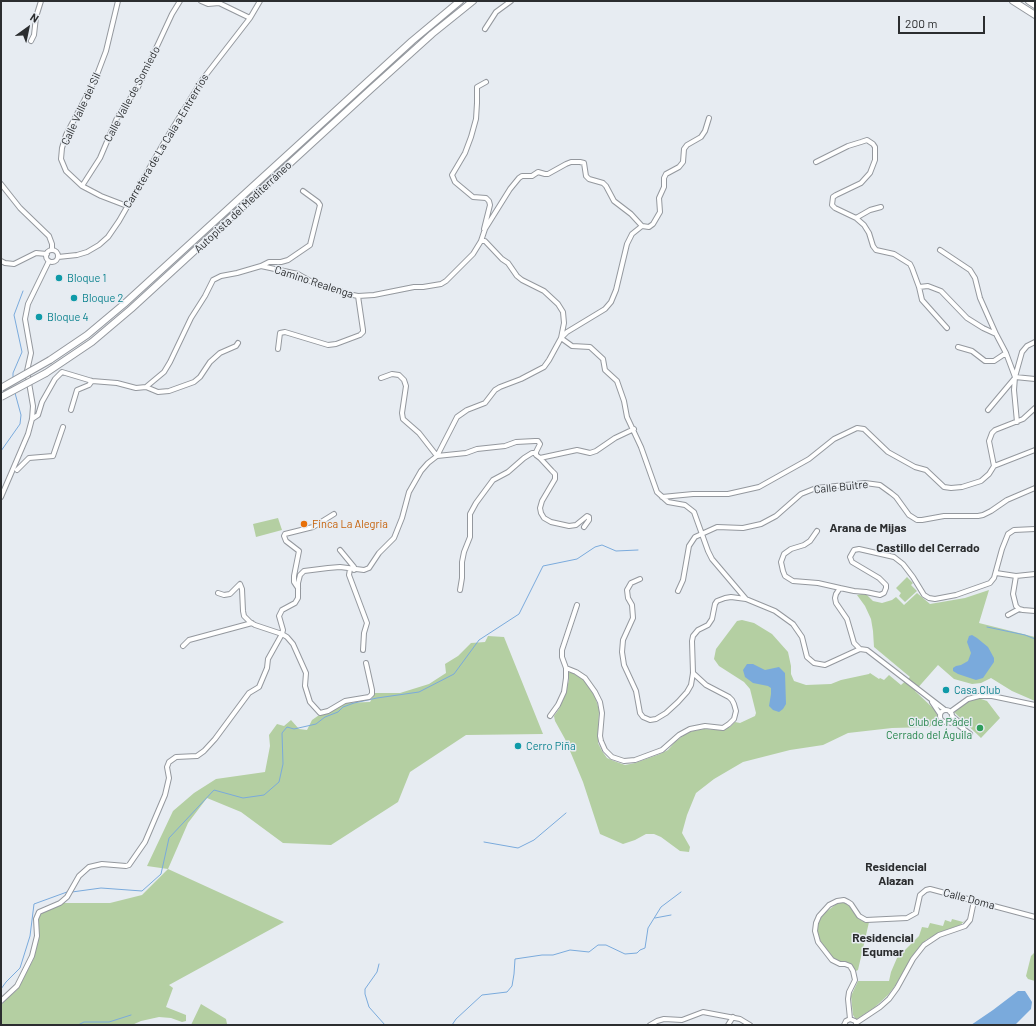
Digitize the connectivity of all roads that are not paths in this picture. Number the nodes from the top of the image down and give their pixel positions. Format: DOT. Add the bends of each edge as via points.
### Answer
graph roads {
  1 [pos="41,1"];
  2 [pos="118,1"];
  3 [pos="180,1"];
  4 [pos="201,1"];
  5 [pos="260,1"];
  6 [pos="460,1"];
  7 [pos="474,1"];
  8 [pos="480,1"];
  9 [pos="511,1"];
  10 [pos="1013,1"];
  11 [pos="1029,1"];
  12 [pos="1035,5"];
  13 [pos="1035,15"];
  14 [pos="250,18"];
  15 [pos="485,29"];
  16 [pos="31,41"];
  17 [pos="420,44"];
  18 [pos="486,82"];
  19 [pos="709,118"];
  20 [pos="816,162"];
  21 [pos="1,184"];
  22 [pos="82,186"];
  23 [pos="303,191"];
  24 [pos="127,206"];
  25 [pos="881,207"];
  26 [pos="856,218"];
  27 [pos="642,226"];
  28 [pos="483,235"];
  29 [pos="481,241"];
  30 [pos="52,250"];
  31 [pos="940,250"];
  32 [pos="46,254"];
  33 [pos="58,257"];
  34 [pos="1,261"];
  35 [pos="49,261"];
  36 [pos="261,266"];
  37 [pos="919,287"];
  38 [pos="358,296"];
  39 [pos="947,328"];
  40 [pos="996,334"];
  41 [pos="561,338"];
  42 [pos="1035,342"];
  43 [pos="238,343"];
  44 [pos="958,347"];
  45 [pos="278,349"];
  46 [pos="1006,353"];
  47 [pos="1016,377"];
  48 [pos="381,378"];
  49 [pos="1035,379"];
  50 [pos="92,381"];
  51 [pos="146,387"];
  52 [pos="1,388"];
  53 [pos="1,398"];
  54 [pos="1035,408"];
  55 [pos="71,410"];
  56 [pos="988,410"];
  57 [pos="32,419"];
  58 [pos="1017,422"];
  59 [pos="63,427"];
  60 [pos="634,429"];
  61 [pos="1035,450"];
  62 [pos="536,453"];
  63 [pos="438,456"];
  64 [pos="540,458"];
  65 [pos="994,466"];
  66 [pos="17,470"];
  67 [pos="1035,488"];
  68 [pos="1,497"];
  69 [pos="662,497"];
  70 [pos="334,514"];
  71 [pos="584,527"];
  72 [pos="1035,529"];
  73 [pos="817,531"];
  74 [pos="701,534"];
  75 [pos="340,550"];
  76 [pos="352,569"];
  77 [pos="996,573"];
  78 [pos="1035,574"];
  79 [pos="1016,576"];
  80 [pos="640,579"];
  81 [pos="298,588"];
  82 [pos="840,588"];
  83 [pos="460,590"];
  84 [pos="678,590"];
  85 [pos="218,593"];
  86 [pos="746,600"];
  87 [pos="577,605"];
  88 [pos="1019,609"];
  89 [pos="1035,611"];
  90 [pos="1008,615"];
  91 [pos="252,623"];
  92 [pos="282,634"];
  93 [pos="183,646"];
  94 [pos="860,649"];
  95 [pos="363,650"];
  96 [pos="366,663"];
  97 [pos="566,668"];
  98 [pos="693,673"];
  99 [pos="927,696"];
  100 [pos="1035,705"];
  101 [pos="949,713"];
  102 [pos="940,714"];
  103 [pos="550,716"];
  104 [pos="947,722"];
  105 [pos="974,901"];
  106 [pos="1035,917"];
  107 [pos="1,1001"];
  108 [pos="733,1017"];
  109 [pos="850,1019"];
  110 [pos="856,1024"];
  111 [pos="650,1025"];
  112 [pos="728,1025"];
  113 [pos="750,1025"];
  114 [pos="844,1025"];
  1 -- 16 [label="street"];
  2 -- 22 [label="street, Calle Valle del Sil" via="98,73 72,122 62,148 62,165"];
  3 -- 22 [label="street, Calle Valle de Somiedo" via="138,88 117,118 100,158"];
  4 -- 14 [label="street" via="208,4 219,3"];
  5 -- 14 [label="street, Carretera de La Cala a Entrerrios"];
  6 -- 52 [label="highway, Autopista del Mediterráneo, bridge" via="377,72 124,304 87,335"];
  7 -- 17 [label="highway, Autopista del Mediterráneo"];
  8 -- 17 [label="highway"];
  9 -- 15 [label="street" via="496,12"];
  10 -- 13 [label="highway"];
  11 -- 12 [label="highway"];
  14 -- 24 [label="street, Carretera de La Cala a Entrerrios" via="202,80"];
  17 -- 53 [label="highway, Autopista del Mediterráneo, bridge" via="92,342 46,373"];
  18 -- 28 [label="street" via="477,87 476,119 471,137 452,175 455,182 473,197 486,198 489,201"];
  19 -- 27 [label="street" via="701,137 684,149 683,162 666,174 659,198 660,212 653,224 649,227"];
  20 -- 26 [label="street" via="848,146 867,140 873,144 875,160 870,173 861,183 836,195 832,201 835,208"];
  21 -- 30 [label="street" via="17,205 49,236"];
  22 -- 24 [label="street, Calle Valle del Sil"];
  23 -- 36 [label="street" via="320,205 310,245 288,260 269,262"];
  24 -- 33 [label="street, Carretera de La Cala a Entrerrios" via="113,231 99,245 82,253"];
  25 -- 26 [label="street"];
  26 -- 37 [label="street" via="869,233 876,250 894,254 910,264"];
  27 -- 28 [label="street" via="614,201 603,183 586,176 585,166 580,162 566,164 548,174 538,172 532,176 519,178"];
  27 -- 41 [label="street" via="632,234 627,244 611,302 605,309"];
  28 -- 29 [label="street, Camino Realenga"];
  29 -- 38 [label="street, Camino Realenga" via="473,254 441,284"];
  29 -- 41 [label="street" via="485,241 508,263 517,276 544,291 558,304 563,312"];
  30 -- 32 [label="street"];
  30 -- 33 [label="street"];
  31 -- 40 [label="street" via="970,270"];
  32 -- 34 [label="street" via="36,253 14,264"];
  32 -- 35 [label="street"];
  33 -- 35 [label="street" via="55,262"];
  35 -- 57 [label="street" via="28,304 25,319 31,353 27,371 33,406"];
  36 -- 38 [label="street, Camino Realenga" via="298,274 314,283"];
  36 -- 51 [label="street, Camino Realenga" via="213,280 167,367"];
  37 -- 39 [label="street" via="922,300"];
  37 -- 40 [label="street" via="928,286 941,291 967,318"];
  38 -- 45 [label="street" via="363,330 360,335 328,345 280,333"];
  40 -- 46 [label="street"];
  41 -- 60 [label="street" via="572,346 590,347 603,359 605,370 617,381 627,417"];
  41 -- 63 [label="street" via="544,367 500,387 485,403 462,412"];
  42 -- 47 [label="street" via="1026,346 1022,352"];
  43 -- 51 [label="street" via="220,353 194,382 169,391 158,392"];
  44 -- 46 [label="street" via="972,351 985,361 994,361"];
  46 -- 47 [label="street"];
  47 -- 49 [label="street"];
  47 -- 56 [label="street"];
  47 -- 58 [label="street" via="1014,390"];
  48 -- 63 [label="street" via="392,374 399,375 404,380 406,386 403,419 419,433"];
  50 -- 51 [label="street" via="136,388"];
  50 -- 55 [label="street" via="89,386 77,390"];
  50 -- 57 [label="street" via="60,373 42,402 38,415"];
  54 -- 58 [label="street"];
  57 -- 68 [label="street"];
  58 -- 65 [label="street" via="992,433 989,441"];
  59 -- 66 [label="street" via="53,456 29,458"];
  60 -- 64 [label="street" via="590,453 577,450"];
  60 -- 69 [label="street" via="657,492"];
  61 -- 65 [label="street"];
  62 -- 63 [label="street" via="540,444 538,441 516,442"];
  62 -- 64 [label="street"];
  62 -- 83 [label="street" via="524,458 508,472 493,480 476,503 470,514 470,537 462,562"];
  63 -- 76 [label="street" via="421,471 409,492 394,538 369,568"];
  64 -- 71 [label="street" via="555,474 555,479 542,501 540,513 550,522 569,526 576,525 587,516 589,520"];
  65 -- 69 [label="street" via="978,483 962,487 944,487 926,470 915,468 896,457 864,430 857,428 834,439 809,459 759,487 728,494"];
  67 -- 74 [label="street, Calle Buitre" via="1011,498 983,515 949,515 917,520 908,515 896,497 880,485 865,483 821,487 801,494 776,516 761,524 743,528 717,527"];
  69 -- 74 [label="street" via="668,502 692,509"];
  70 -- 81 [label="street" via="313,527 284,536 286,541 299,551 294,576"];
  72 -- 77 [label="street" via="1014,530 1008,534"];
  73 -- 82 [label="street" via="810,541 784,554 781,562 785,576 793,581"];
  74 -- 84 [label="street, Calle Buitre" via="690,542 683,580"];
  74 -- 86 [label="street" via="712,558"];
  75 -- 76 [label="street" via="354,566"];
  76 -- 81 [label="street" via="304,571 300,575"];
  76 -- 95 [label="street" via="349,575 367,623"];
  77 -- 79 [label="street"];
  77 -- 82 [label="street" via="993,581 987,585 956,595 932,599 924,595 903,564 894,557 856,549 850,560 884,582 886,590 880,595"];
  78 -- 79 [label="street"];
  79 -- 88 [label="street" via="1013,594"];
  80 -- 98 [label="street" via="631,583 627,590 633,618 623,640 622,652 624,666 634,685 642,715 653,720 666,713 685,696"];
  81 -- 92 [label="street" via="298,598 282,610 279,616"];
  82 -- 94 [label="street" via="835,600 847,619 854,643"];
  85 -- 91 [label="street" via="228,595 240,584 244,616"];
  86 -- 94 [label="street" via="775,611 793,624 802,637 807,657 814,663 825,665"];
  86 -- 98 [label="street" via="731,597 717,601 708,625 693,636"];
  87 -- 97 [label="street" via="562,650"];
  88 -- 89 [label="street"];
  88 -- 90 [label="street"];
  91 -- 92 [label="street"];
  91 -- 93 [label="street" via="189,640"];
  92 -- 96 [label="street" via="293,644 306,673 305,686 310,702 320,713 345,701 369,697 372,694"];
  92 -- 107 [label="street" via="268,659 259,687 249,693 215,739 197,756 176,757 169,762 165,795 145,842 129,864 102,864 89,867 79,876 60,903 39,912 32,956 17,986"];
  94 -- 99 [label="street" via="871,651"];
  97 -- 98 [label="street" via="584,678 595,692 602,713 602,745 612,757 624,761 635,760 662,750 690,729 705,726 723,728 732,722 736,711 732,700 706,685"];
  97 -- 103 [label="street" via="564,692"];
  99 -- 101 [label="street"];
  99 -- 102 [label="street"];
  100 -- 101 [label="street" via="980,696 968,699"];
  101 -- 102 [label="street"];
  101 -- 104 [label="street" via="950,720"];
  101 -- 104 [label="street" via="970,734 956,724"];
  102 -- 104 [label="street" via="941,720"];
  105 -- 106 [label="street, Calle Doma"];
  105 -- 109 [label="street, Calle Doma" via="930,889 920,896 916,913 911,917 866,920 844,900 836,901 825,908 817,920 816,937 832,960 845,964 854,971 855,980 848,999"];
  105 -- 110 [label="street" via="970,920 965,926 939,935 924,945 889,999"];
  108 -- 111 [label="street" via="703,1012 682,1020 664,1019"];
  108 -- 112 [label="street"];
  108 -- 113 [label="street"];
  109 -- 110 [label="street"];
  109 -- 114 [label="street"];
}
